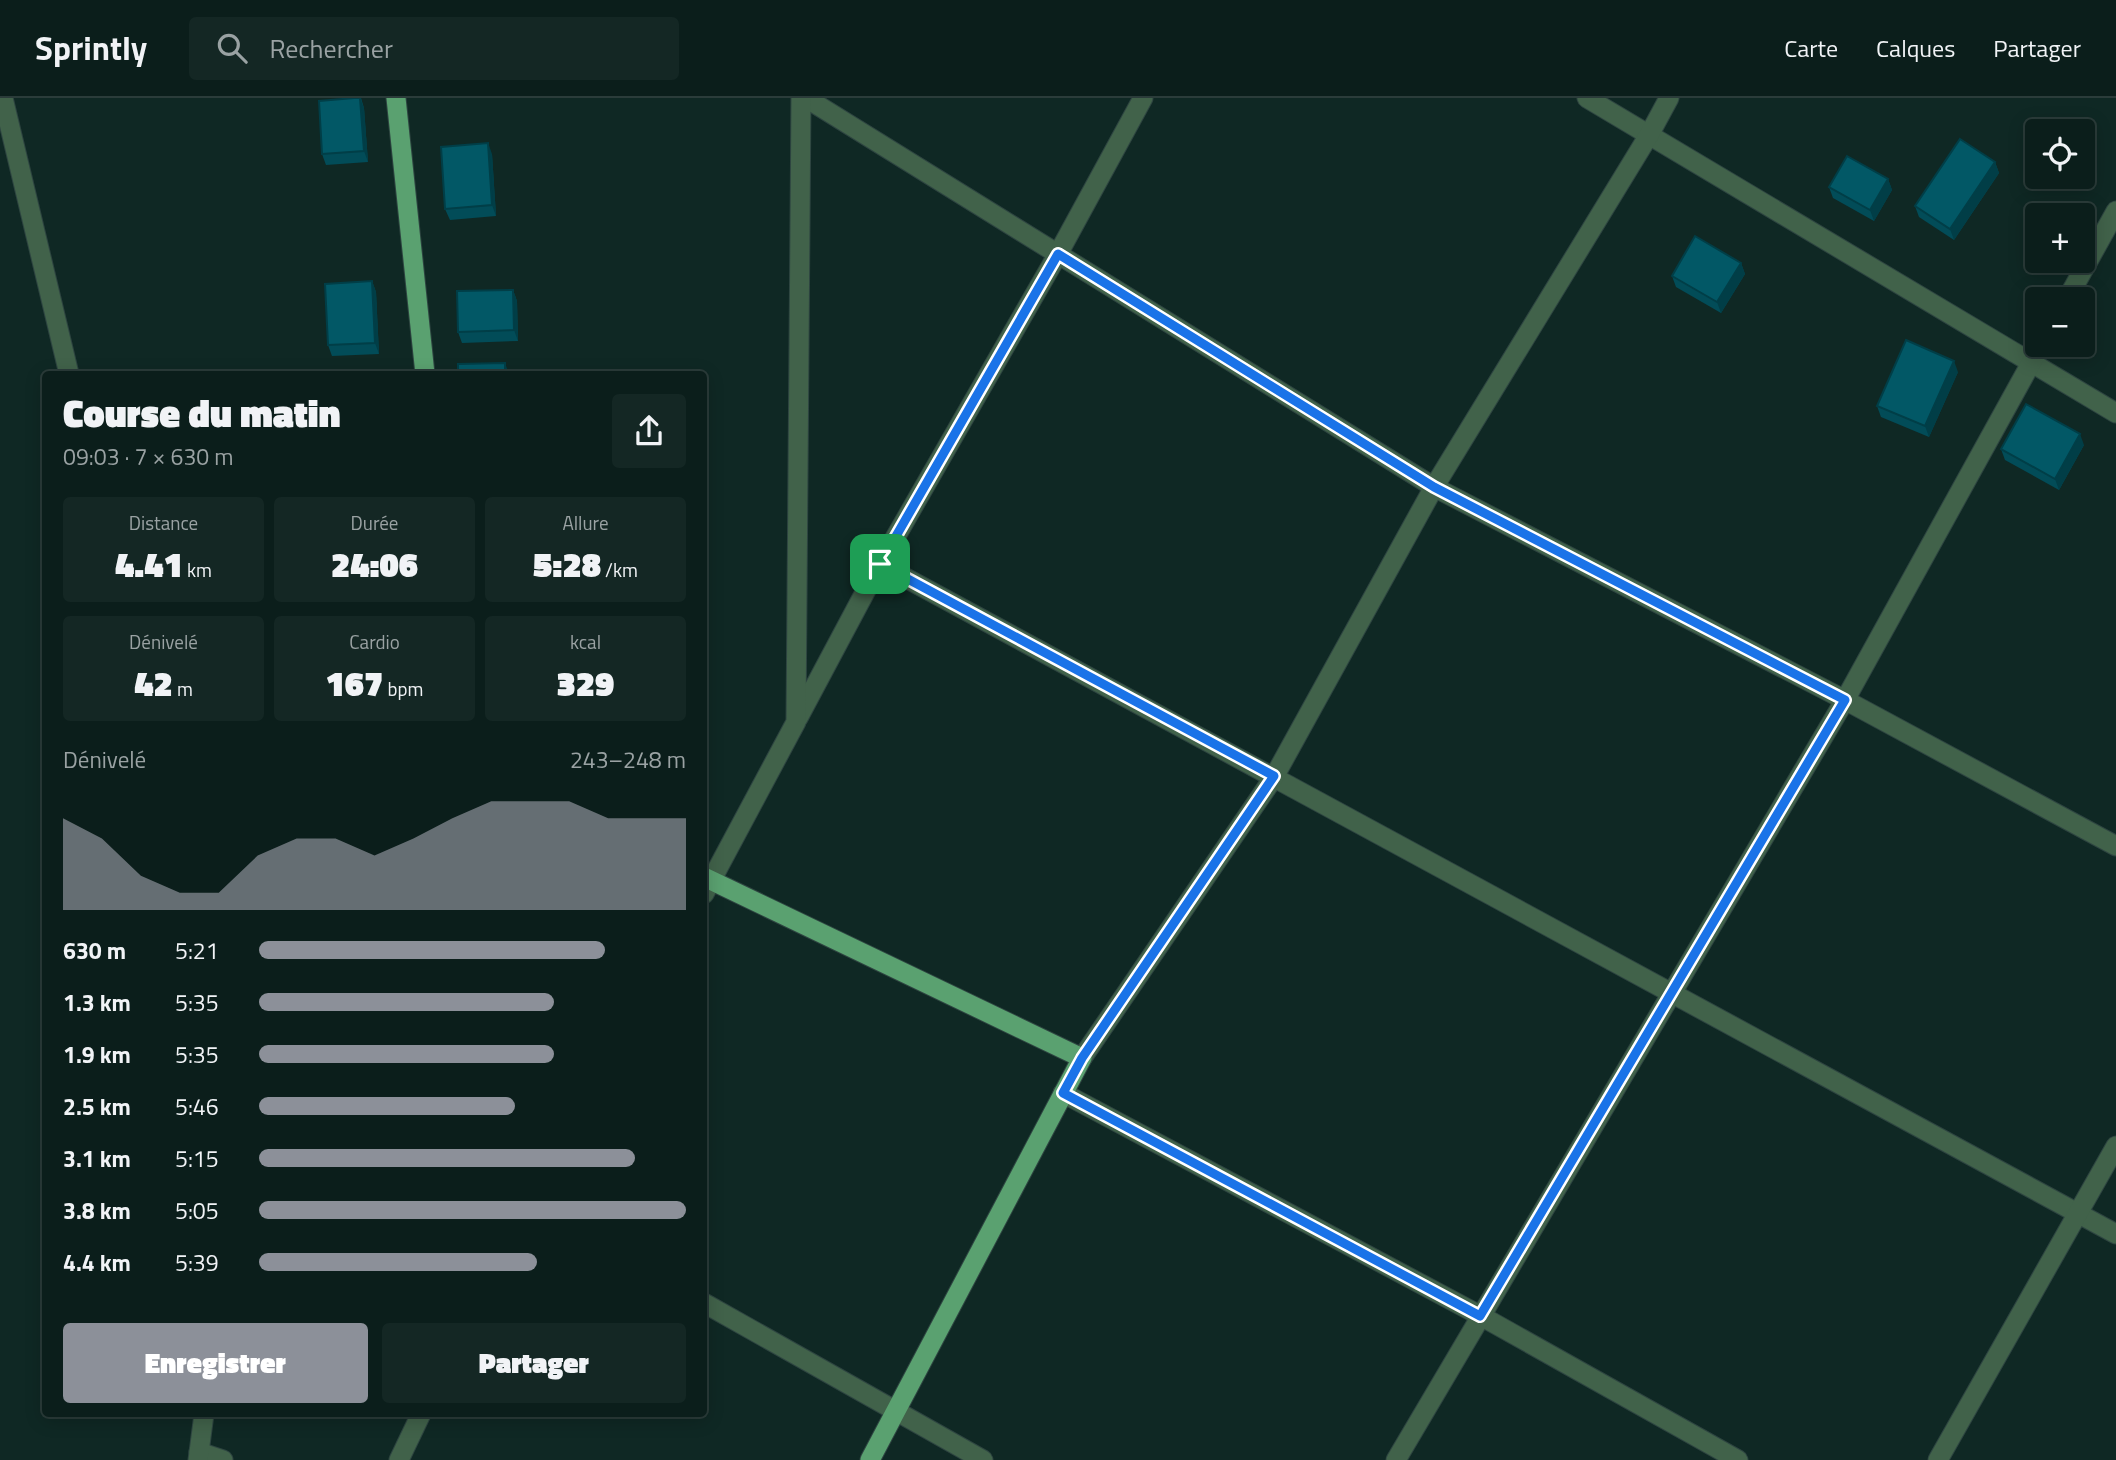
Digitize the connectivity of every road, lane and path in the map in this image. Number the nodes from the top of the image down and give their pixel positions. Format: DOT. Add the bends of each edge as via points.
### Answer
graph roads {
  1 [pos="3,98"];
  2 [pos="396,98"];
  3 [pos="804,98"];
  4 [pos="1143,98"];
  5 [pos="1587,98"];
  6 [pos="1669,98"];
  7 [pos="1649,135"];
  8 [pos="2116,211"];
  9 [pos="1058,254"];
  10 [pos="2074,287"];
  11 [pos="2034,357"];
  12 [pos="2031,363"];
  13 [pos="68,371"];
  14 [pos="425,371"];
  15 [pos="2116,413"];
  16 [pos="1434,487"];
  17 [pos="880,564"];
  18 [pos="1845,700"];
  19 [pos="796,722"];
  20 [pos="1274,776"];
  21 [pos="2116,846"];
  22 [pos="707,882"];
  23 [pos="707,884"];
  24 [pos="1671,994"];
  25 [pos="1082,1058"];
  26 [pos="1063,1093"];
  27 [pos="2116,1146"];
  28 [pos="2078,1213"];
  29 [pos="2116,1234"];
  30 [pos="707,1305"];
  31 [pos="1480,1316"];
  32 [pos="896,1411"];
  33 [pos="204,1417"];
  34 [pos="420,1417"];
  35 [pos="198,1456"];
  36 [pos="223,1460"];
  37 [pos="399,1460"];
  38 [pos="870,1460"];
  39 [pos="983,1460"];
  40 [pos="1396,1460"];
  41 [pos="1738,1460"];
  42 [pos="1938,1460"];
  1 -- 13 [label="street"];
  2 -- 14 [label="main road"];
  3 -- 9 [label="street"];
  3 -- 19 [label="street"];
  4 -- 9 [label="street"];
  5 -- 7 [label="street"];
  6 -- 7 [label="street"];
  7 -- 12 [label="street"];
  7 -- 16 [label="street"];
  8 -- 10 [label="street"];
  9 -- 16 [label="street"];
  9 -- 17 [label="street"];
  11 -- 12 [label="street"];
  12 -- 15 [label="street"];
  12 -- 18 [label="street"];
  16 -- 18 [label="street"];
  16 -- 20 [label="street"];
  17 -- 19 [label="street"];
  17 -- 20 [label="street"];
  18 -- 21 [label="street"];
  18 -- 24 [label="street"];
  19 -- 22 [label="street"];
  20 -- 24 [label="street"];
  20 -- 25 [label="street"];
  23 -- 25 [label="main road"];
  24 -- 28 [label="street"];
  24 -- 31 [label="street"];
  25 -- 26 [label="main road"];
  26 -- 31 [label="street"];
  26 -- 32 [label="main road"];
  27 -- 28 [label="street"];
  28 -- 29 [label="street"];
  28 -- 42 [label="street"];
  30 -- 32 [label="street"];
  31 -- 40 [label="street"];
  31 -- 41 [label="street"];
  32 -- 38 [label="main road"];
  32 -- 39 [label="street"];
  33 -- 35 [label="street"];
  34 -- 37 [label="street"];
  35 -- 36 [label="street"];
}
